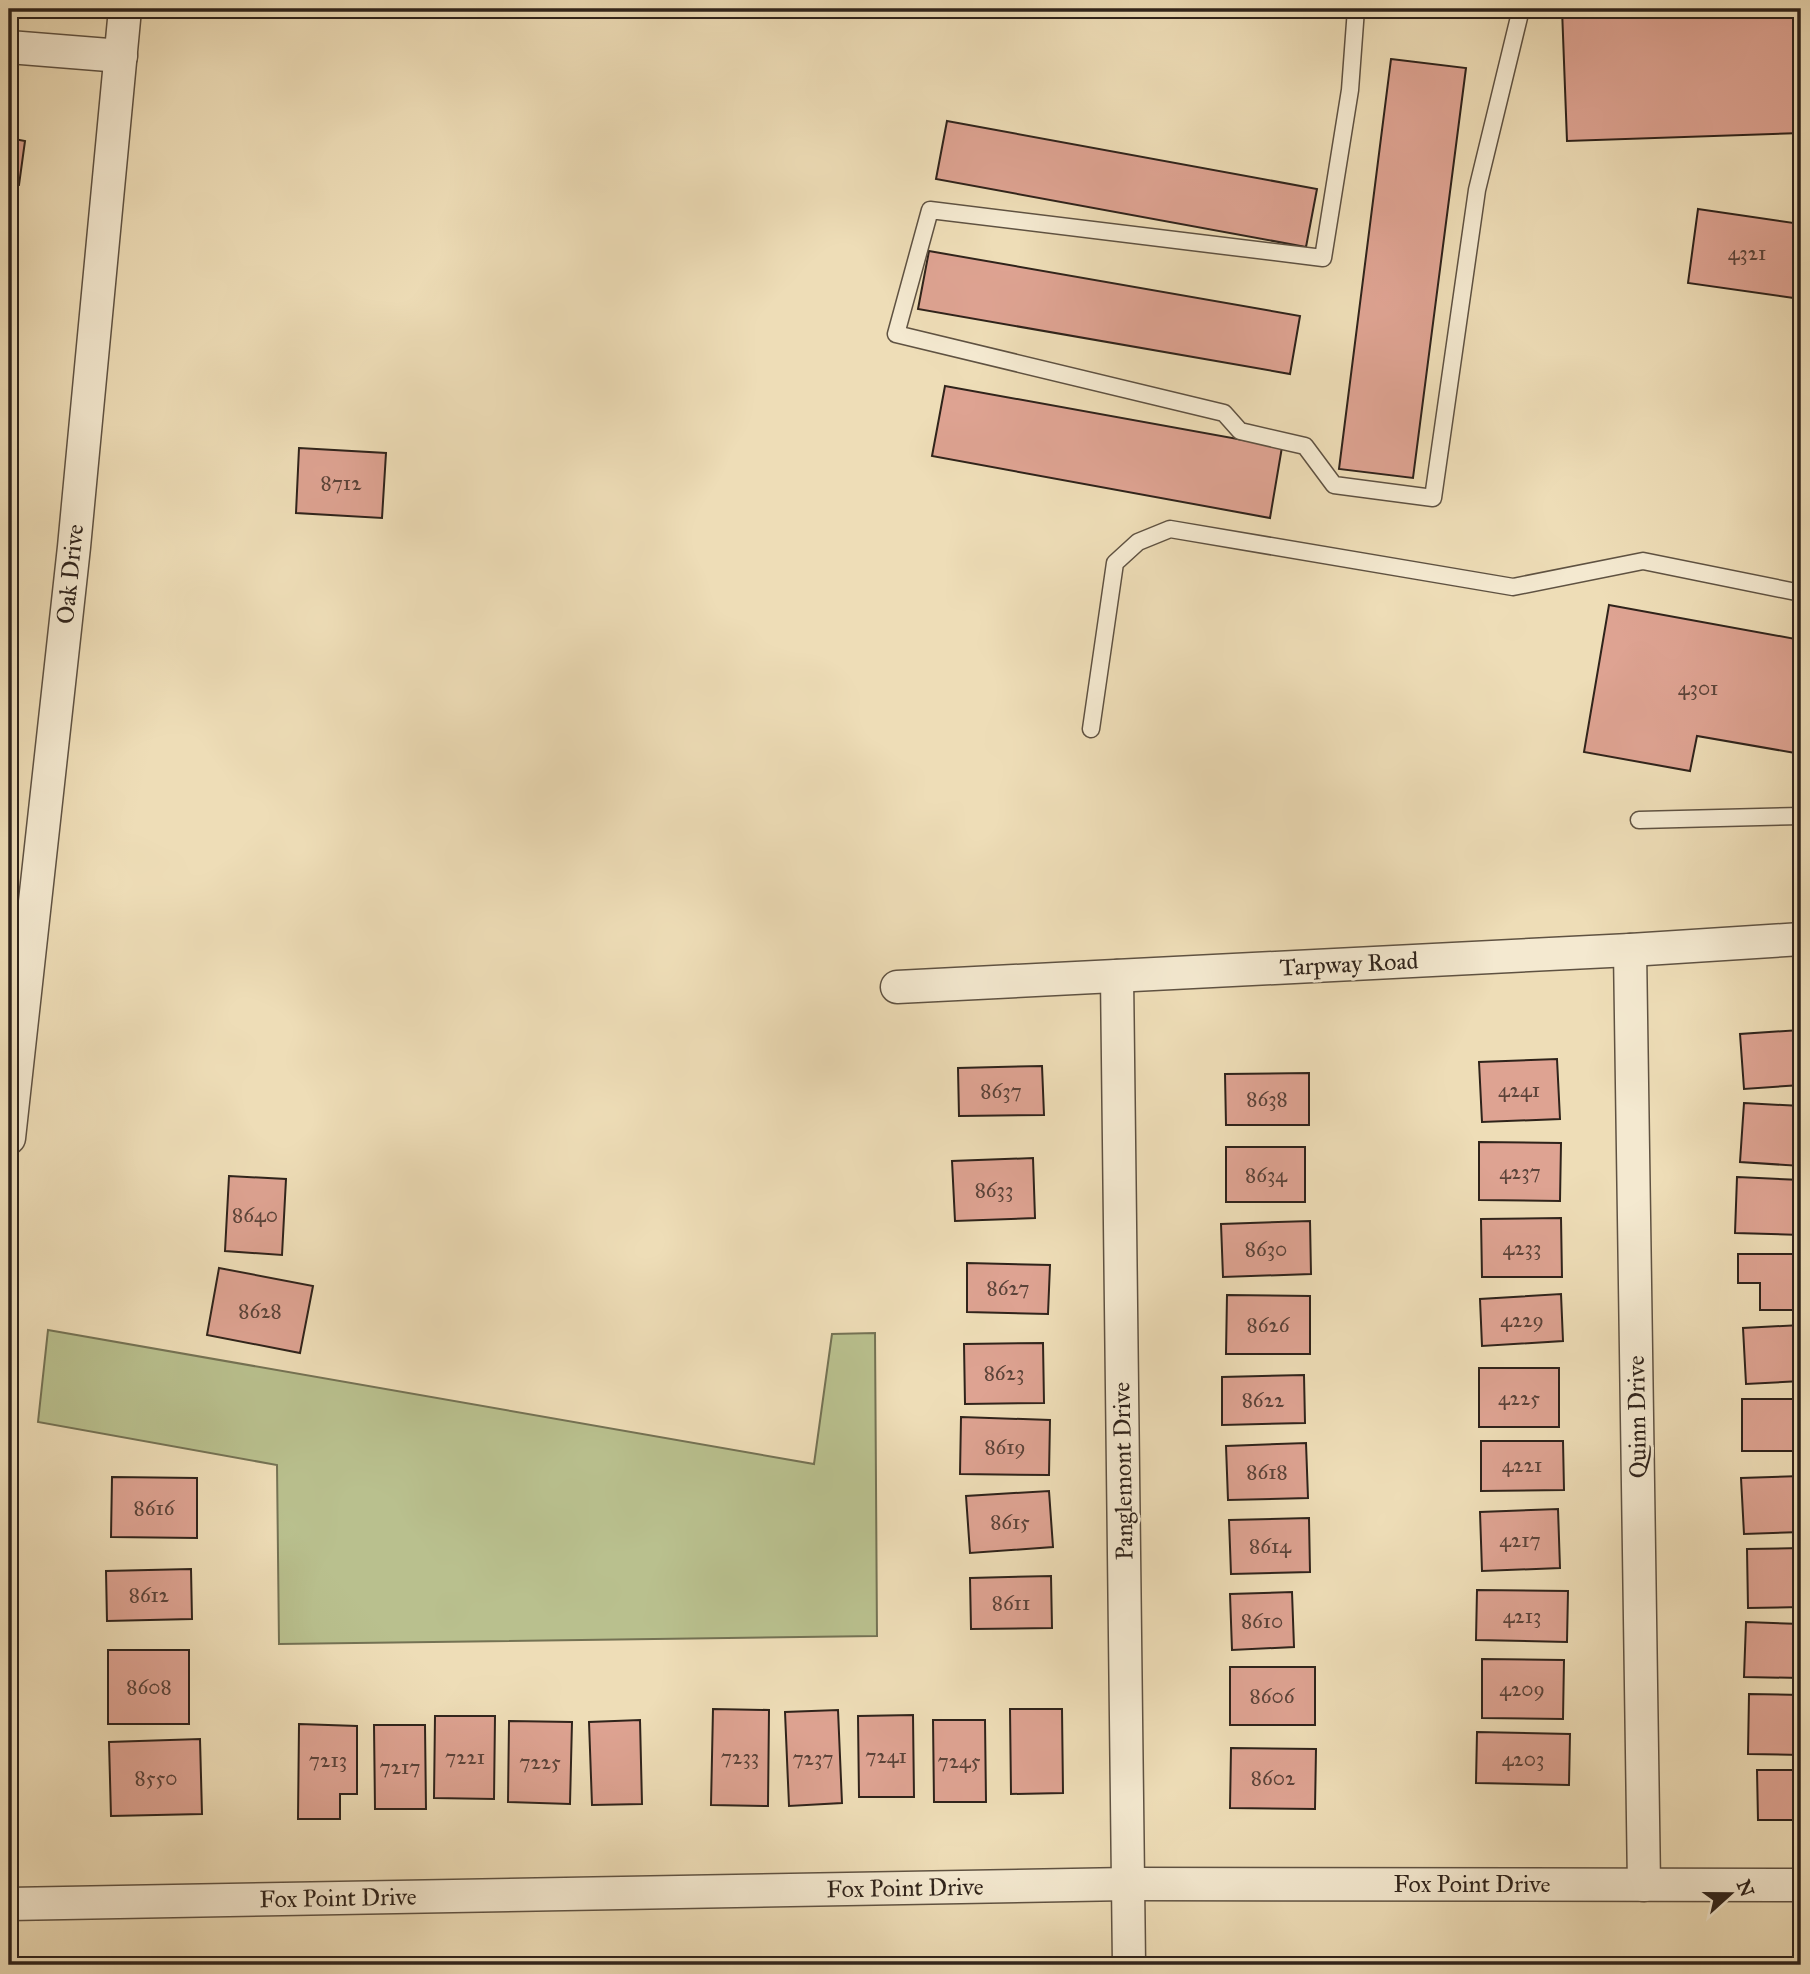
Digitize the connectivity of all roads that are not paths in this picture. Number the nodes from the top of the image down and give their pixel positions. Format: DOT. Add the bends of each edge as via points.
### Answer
graph roads {
  1 [pos="125,9"];
  2 [pos="1356,9"];
  3 [pos="1521,9"];
  4 [pos="9,47"];
  5 [pos="121,56"];
  6 [pos="1801,593"];
  7 [pos="1091,729"];
  8 [pos="1801,816"];
  9 [pos="1639,820"];
  10 [pos="1801,939"];
  11 [pos="1630,950"];
  12 [pos="1117,976"];
  13 [pos="897,987"];
  14 [pos="9,1138"];
  15 [pos="1128,1884"];
  16 [pos="1644,1885"];
  17 [pos="1801,1885"];
  18 [pos="9,1904"];
  19 [pos="1129,1965"];
  1 -- 5 [label="street, Oak Drive"];
  2 -- 3 [label="lane" via="1350,90 1323,258 930,210 896,334 1224,414 1240,431 1305,446 1334,485 1433,498 1477,190"];
  4 -- 5 [label="street"];
  5 -- 14 [label="street, Oak Drive"];
  6 -- 7 [label="lane" via="1643,561 1513,587 1170,529 1138,542 1115,564"];
  8 -- 9 [label="lane"];
  10 -- 11 [label="street, Tarpway Road"];
  11 -- 12 [label="street, Tarpway Road"];
  11 -- 16 [label="street, Quinn Drive"];
  12 -- 13 [label="street, Tarpway Road"];
  12 -- 15 [label="street, Panglemont Drive"];
  15 -- 16 [label="street, Fox Point Drive"];
  15 -- 18 [label="street, Fox Point Drive"];
  15 -- 19 [label="street, Panglemont Drive"];
  16 -- 17 [label="street, Fox Point Drive"];
}
